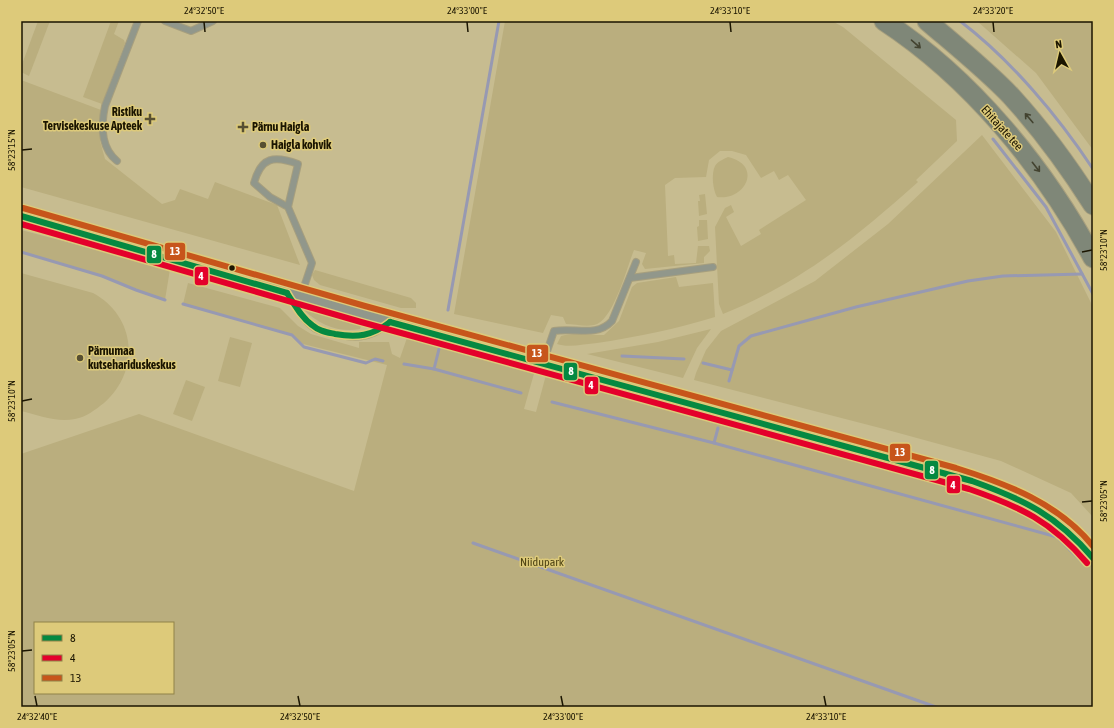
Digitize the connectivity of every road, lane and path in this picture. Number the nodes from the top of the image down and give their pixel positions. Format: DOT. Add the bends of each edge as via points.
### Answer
graph roads {
  1 [pos="138,21"];
  2 [pos="166,21"];
  3 [pos="213,21"];
  4 [pos="884,21"];
  5 [pos="927,21"];
  6 [pos="117,161"];
  7 [pos="1093,205"];
  8 [pos="288,207"];
  9 [pos="21,216"];
  10 [pos="1093,258"];
  11 [pos="636,262"];
  12 [pos="714,267"];
  13 [pos="630,278"];
  14 [pos="294,295"];
  15 [pos="390,322"];
  16 [pos="542,364"];
  17 [pos="1093,558"];
  1 -- 6 [label="lane" via="102,117 104,140 109,154"];
  2 -- 3 [label="lane" via="191,31"];
  4 -- 10 [label="highway, Ehitajate tee, one-way" via="906,35 956,80 1019,145 1050,185"];
  7 -- 5 [label="highway, one-way" via="1072,173 1010,96"];
  8 -- 8 [label="lane" via="298,164 283,159 267,162 258,169 254,183 270,197"];
  8 -- 14 [label="lane" via="312,263"];
  9 -- 14 [label="street"];
  11 -- 13 [label="lane"];
  12 -- 13 [label="lane"];
  13 -- 16 [label="lane" via="612,321 606,327 590,332 554,332"];
  14 -- 15 [label="street"];
  14 -- 15 [label="lane" via="303,317 317,329 348,337 362,336 378,332"];
  15 -- 16 [label="street"];
  16 -- 17 [label="street" via="935,470 999,490 1035,506 1072,535"];
}
